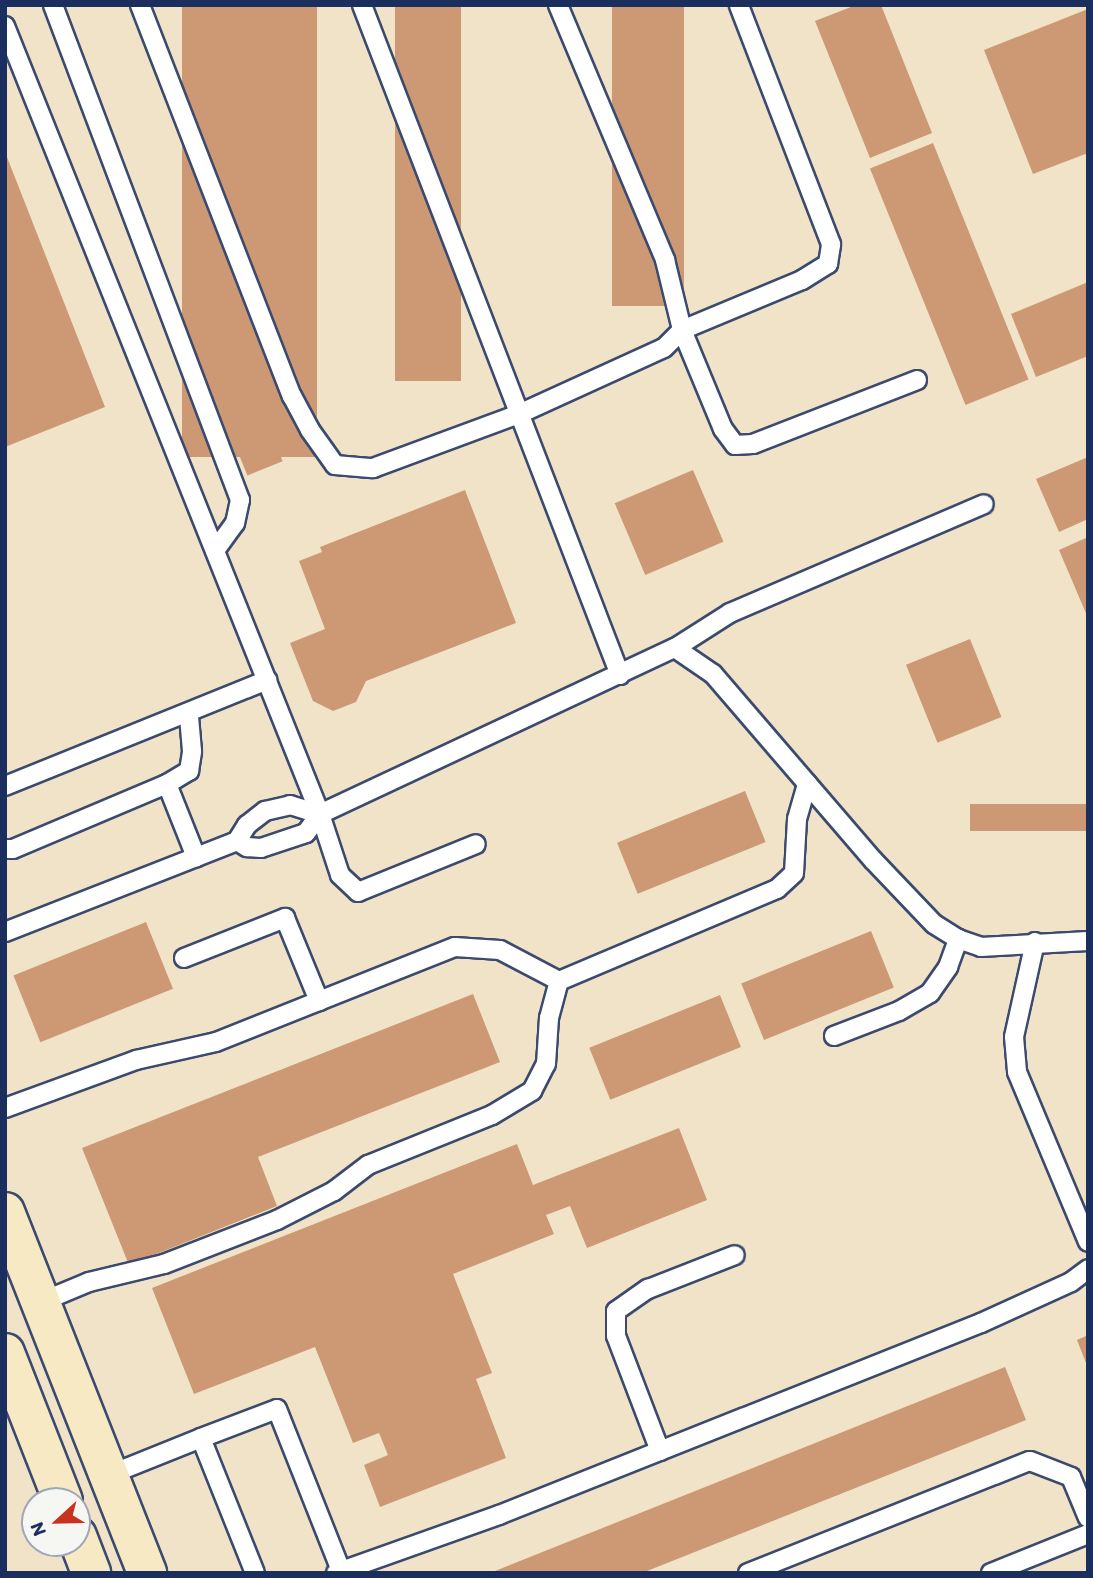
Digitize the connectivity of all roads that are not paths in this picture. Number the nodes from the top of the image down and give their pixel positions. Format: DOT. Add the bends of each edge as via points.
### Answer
graph roads {
  1 [pos="53,5"];
  2 [pos="140,5"];
  3 [pos="362,5"];
  4 [pos="558,5"];
  5 [pos="739,5"];
  6 [pos="5,26"];
  7 [pos="682,330"];
  8 [pos="917,380"];
  9 [pos="519,414"];
  10 [pos="984,504"];
  11 [pos="215,551"];
  12 [pos="675,648"];
  13 [pos="620,675"];
  14 [pos="267,680"];
  15 [pos="189,713"];
  16 [pos="807,783"];
  17 [pos="167,784"];
  18 [pos="5,786"];
  19 [pos="320,814"];
  20 [pos="237,841"];
  21 [pos="476,844"];
  22 [pos="5,849"];
  23 [pos="196,857"];
  24 [pos="5,932"];
  25 [pos="958,939"];
  26 [pos="1088,941"];
  27 [pos="1035,942"];
  28 [pos="184,958"];
  29 [pos="559,981"];
  30 [pos="319,1001"];
  31 [pos="834,1036"];
  32 [pos="5,1108"];
  33 [pos="5,1212"];
  34 [pos="1088,1241"];
  35 [pos="735,1255"];
  36 [pos="1088,1269"];
  37 [pos="41,1302"];
  38 [pos="5,1353"];
  39 [pos="201,1438"];
  40 [pos="660,1451"];
  41 [pos="109,1475"];
  42 [pos="58,1487"];
  43 [pos="1088,1518"];
  44 [pos="1088,1534"];
  45 [pos="339,1572"];
  46 [pos="147,1573"];
  47 [pos="255,1573"];
  48 [pos="748,1573"];
  49 [pos="991,1573"];
  1 -- 11 [label="lane" via="240,500 235,523"];
  2 -- 9 [label="lane" via="292,396 335,465 373,468"];
  3 -- 9 [label="lane"];
  4 -- 7 [label="lane" via="665,260"];
  5 -- 7 [label="lane" via="831,244 828,264 802,280"];
  6 -- 11 [label="lane"];
  7 -- 8 [label="lane" via="723,429 735,445 753,444"];
  7 -- 9 [label="lane" via="664,348"];
  9 -- 13 [label="lane"];
  10 -- 12 [label="lane" via="730,613"];
  11 -- 14 [label="lane"];
  12 -- 13 [label="lane"];
  12 -- 16 [label="lane" via="713,674"];
  13 -- 19 [label="lane"];
  14 -- 15 [label="lane"];
  14 -- 19 [label="lane"];
  15 -- 17 [label="lane" via="189,771"];
  15 -- 18 [label="lane"];
  16 -- 25 [label="lane" via="902,892 934,924"];
  16 -- 29 [label="lane" via="797,819 794,873 777,889"];
  17 -- 22 [label="lane"];
  17 -- 23 [label="lane"];
  19 -- 20 [label="lane" via="306,833 278,844 247,848"];
  19 -- 20 [label="lane" via="290,805 265,811 247,825"];
  19 -- 21 [label="lane" via="340,875 358,892"];
  20 -- 23 [label="lane"];
  23 -- 24 [label="lane"];
  25 -- 27 [label="lane" via="981,947"];
  25 -- 31 [label="lane" via="948,967 929,993 899,1011"];
  26 -- 27 [label="lane"];
  27 -- 34 [label="lane" via="1014,1037 1017,1072"];
  28 -- 30 [label="lane" via="285,918"];
  29 -- 30 [label="lane" via="500,950 455,947"];
  29 -- 37 [label="lane" via="549,1018 546,1064 531,1091 492,1115 368,1165 334,1191 277,1220 164,1264 89,1282"];
  30 -- 32 [label="lane" via="216,1042 136,1060"];
  33 -- 37 [label="main road"];
  35 -- 40 [label="lane" via="648,1289 616,1311 616,1336"];
  36 -- 40 [label="lane" via="1071,1282 981,1323"];
  37 -- 41 [label="main road"];
  38 -- 42 [label="main road"];
  39 -- 41 [label="lane"];
  39 -- 45 [label="lane" via="277,1409"];
  39 -- 47 [label="lane"];
  40 -- 45 [label="lane"];
  41 -- 46 [label="main road"];
  43 -- 48 [label="lane" via="1070,1477 1030,1461"];
  44 -- 49 [label="lane"];
}
